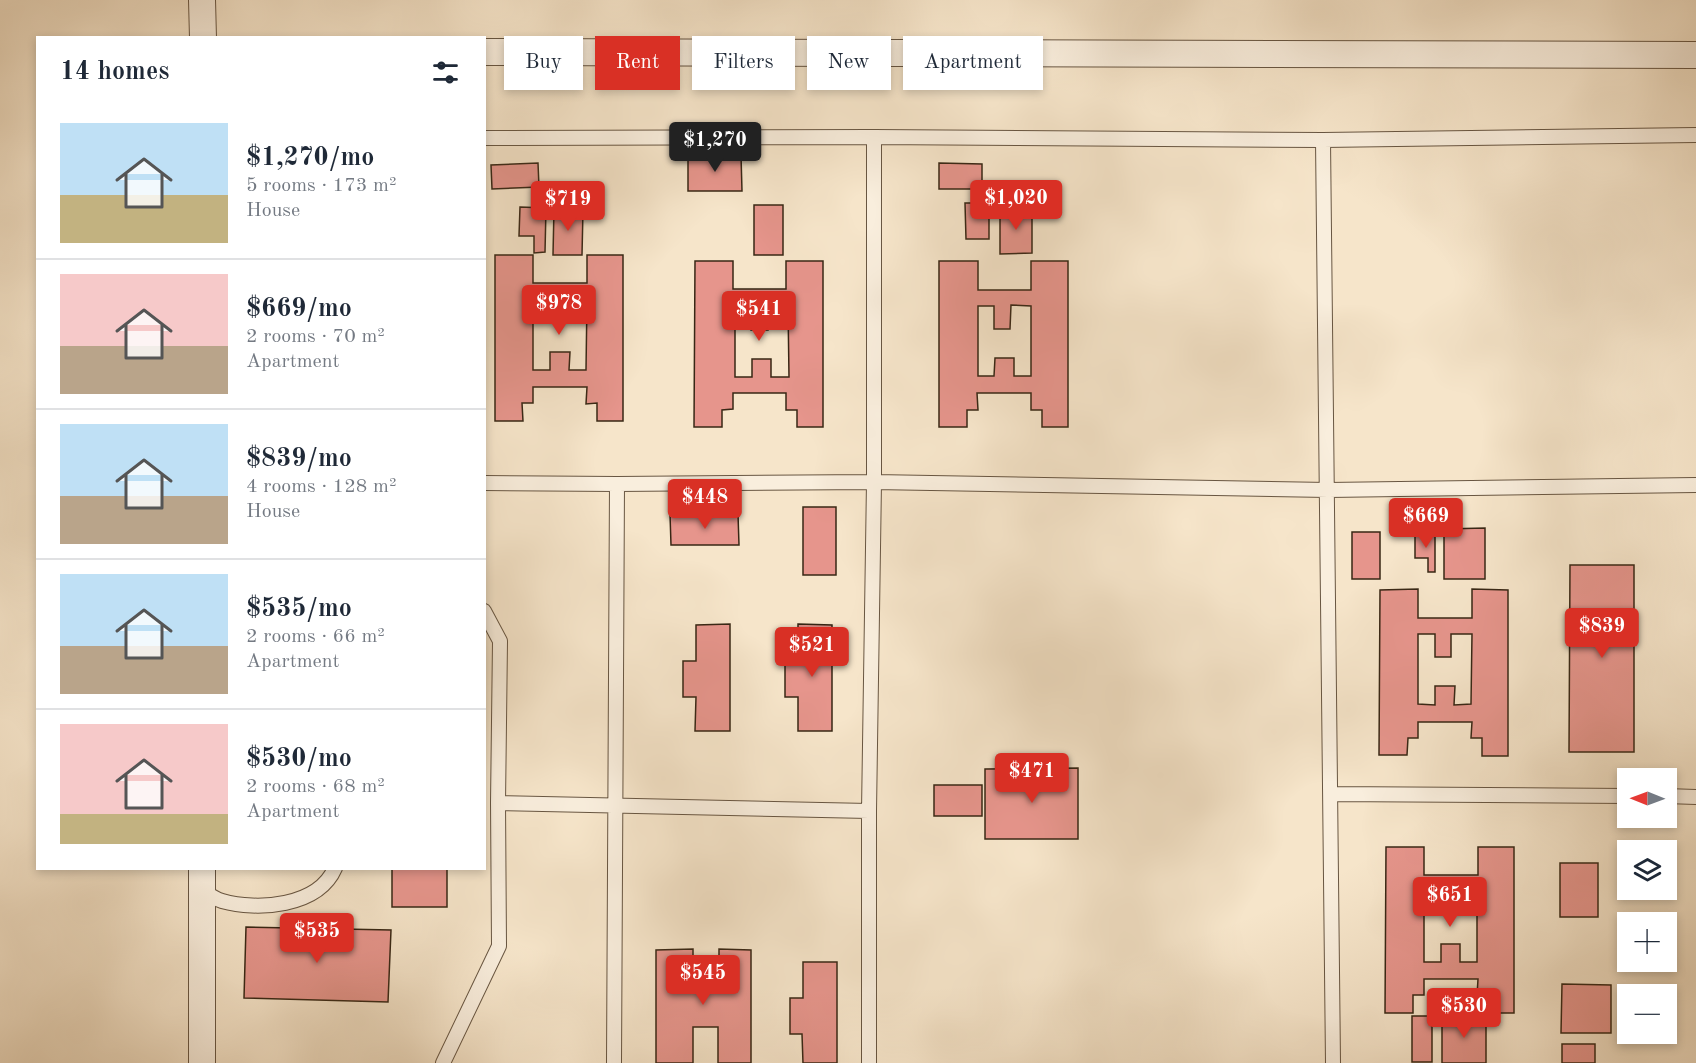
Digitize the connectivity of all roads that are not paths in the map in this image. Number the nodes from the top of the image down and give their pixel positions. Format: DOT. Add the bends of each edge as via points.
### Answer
graph roads {
  1 [pos="202,0"];
  2 [pos="203,36"];
  3 [pos="486,52"];
  4 [pos="1696,55"];
  5 [pos="1696,135"];
  6 [pos="874,137"];
  7 [pos="486,138"];
  8 [pos="1323,140"];
  9 [pos="874,482"];
  10 [pos="486,483"];
  11 [pos="616,484"];
  12 [pos="1696,485"];
  13 [pos="1328,490"];
  14 [pos="486,615"];
  15 [pos="1330,794"];
  16 [pos="1617,796"];
  17 [pos="1677,796"];
  18 [pos="1696,797"];
  19 [pos="498,803"];
  20 [pos="615,805"];
  21 [pos="869,811"];
  22 [pos="334,870"];
  23 [pos="202,879"];
  24 [pos="202,1063"];
  25 [pos="443,1063"];
  26 [pos="614,1063"];
  27 [pos="869,1063"];
  28 [pos="1333,1063"];
  1 -- 2 [label="street"];
  3 -- 4 [label="street"];
  5 -- 8 [label="lane"];
  6 -- 7 [label="lane"];
  6 -- 8 [label="lane"];
  6 -- 9 [label="lane"];
  8 -- 13 [label="lane"];
  9 -- 11 [label="lane"];
  9 -- 13 [label="lane"];
  9 -- 21 [label="lane"];
  10 -- 11 [label="lane"];
  11 -- 20 [label="lane"];
  12 -- 13 [label="lane"];
  13 -- 15 [label="lane"];
  14 -- 19 [label="lane" via="500,641"];
  15 -- 16 [label="lane"];
  15 -- 28 [label="lane"];
  17 -- 18 [label="lane"];
  19 -- 20 [label="lane"];
  19 -- 25 [label="lane" via="499,946"];
  20 -- 21 [label="lane"];
  20 -- 26 [label="lane"];
  21 -- 27 [label="lane"];
  22 -- 23 [label="lane" via="317,890 292,902 263,907 220,901"];
  23 -- 24 [label="street"];
}
